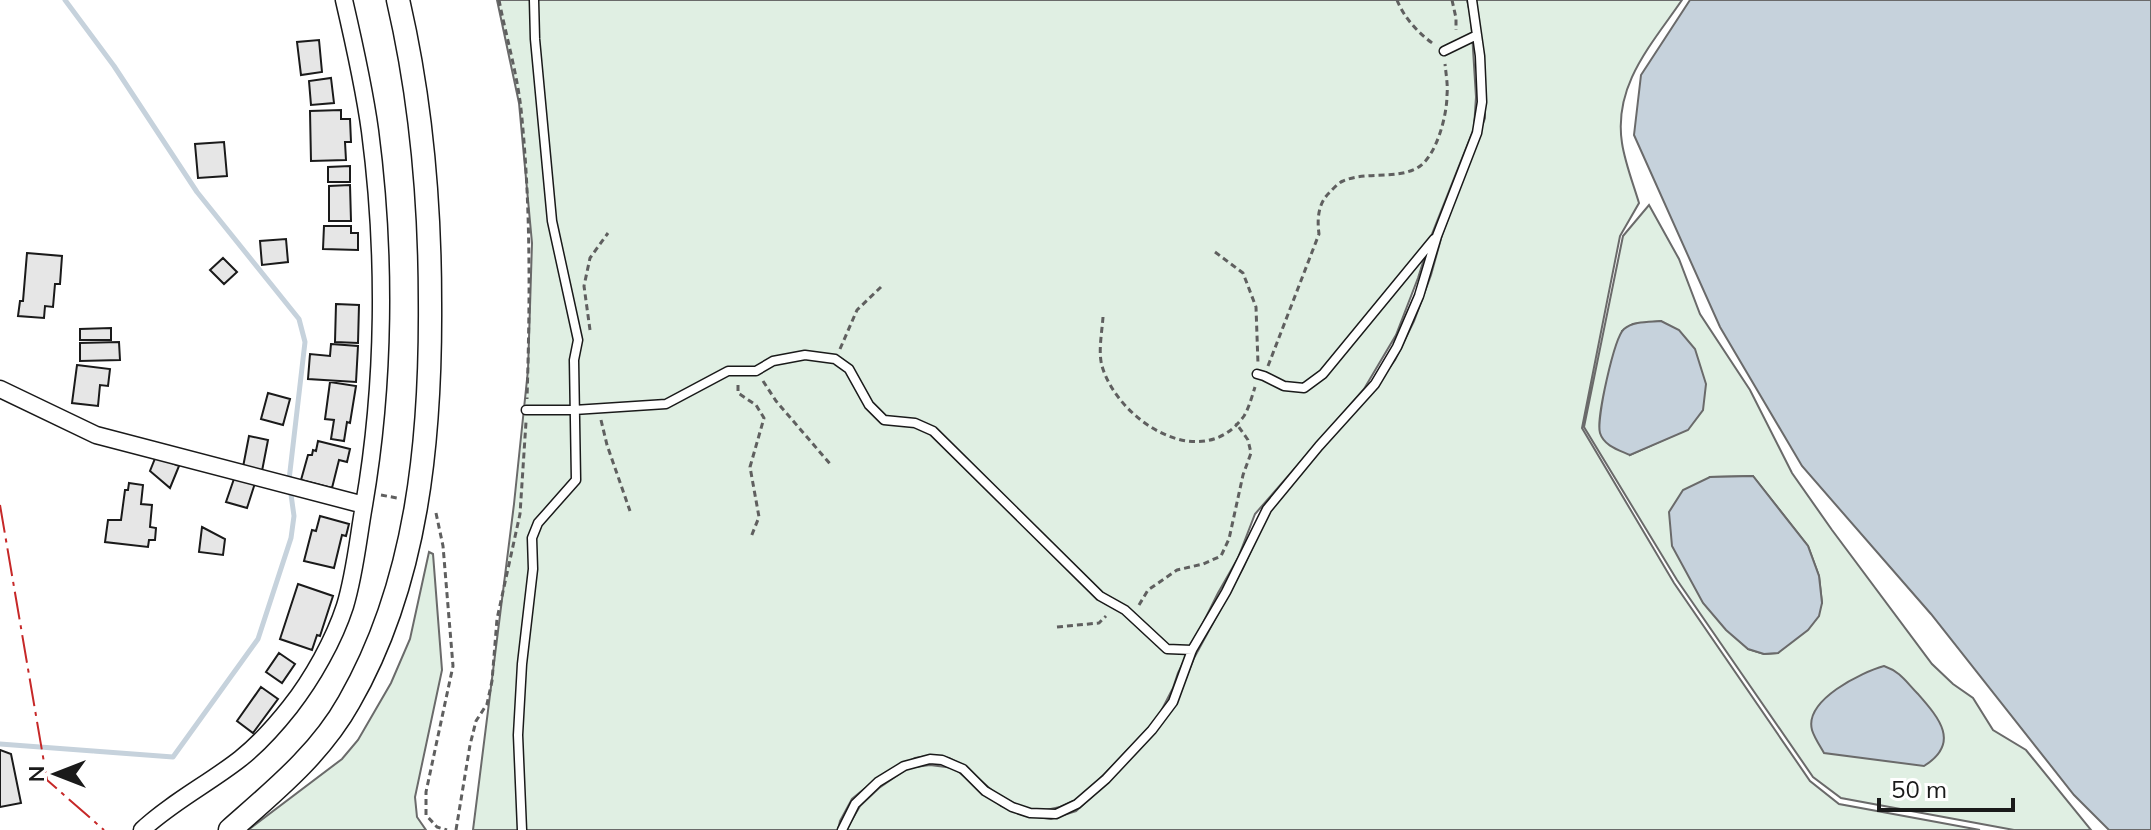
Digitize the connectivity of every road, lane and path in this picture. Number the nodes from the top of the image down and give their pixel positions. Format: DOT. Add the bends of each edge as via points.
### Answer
graph roads {
  1 [pos="344,0"];
  2 [pos="398,0"];
  3 [pos="499,0"];
  4 [pos="534,0"];
  5 [pos="1397,0"];
  6 [pos="1452,0"];
  7 [pos="1472,0"];
  8 [pos="1477,35"];
  9 [pos="1455,46"];
  10 [pos="1444,51"];
  11 [pos="608,233"];
  12 [pos="1437,236"];
  13 [pos="1215,252"];
  14 [pos="881,287"];
  15 [pos="1103,317"];
  16 [pos="576,349"];
  17 [pos="835,359"];
  18 [pos="738,371"];
  19 [pos="756,371"];
  20 [pos="1261,375"];
  21 [pos="0,389"];
  22 [pos="606,407"];
  23 [pos="526,410"];
  24 [pos="574,410"];
  25 [pos="1236,423"];
  26 [pos="831,465"];
  27 [pos="365,499"];
  28 [pos="425,502"];
  29 [pos="630,511"];
  30 [pos="751,537"];
  31 [pos="1129,613"];
  32 [pos="1057,627"];
  33 [pos="1192,650"];
  34 [pos="142,830"];
  35 [pos="230,830"];
  36 [pos="447,830"];
  37 [pos="456,830"];
  38 [pos="522,830"];
  39 [pos="842,830"];
  1 -- 27 [label="street" via="370,130 379,255 380,344"];
  2 -- 28 [label="street" via="428,198 431,350"];
  3 -- 23 [label="path" via="520,106 527,197"];
  4 -- 16 [label="lane" via="552,221"];
  5 -- 10 [label="path" via="1423,36"];
  6 -- 9 [label="path"];
  7 -- 8 [label="lane"];
  8 -- 9 [label="lane"];
  8 -- 12 [label="lane" via="1482,102 1477,133"];
  9 -- 10 [label="lane"];
  10 -- 20 [label="path" via="1447,96 1432,152 1418,168 1341,182 1325,198 1317,218 1319,234"];
  11 -- 16 [label="path" via="590,258 584,286 591,328"];
  12 -- 20 [label="lane" via="1323,374 1304,388"];
  12 -- 33 [label="lane" via="1397,347 1375,384 1267,509"];
  13 -- 20 [label="path" via="1243,273 1256,307"];
  14 -- 17 [label="path" via="857,310"];
  15 -- 25 [label="path" via="1101,364 1115,394 1137,418 1172,439 1201,443 1225,435"];
  16 -- 24 [label="lane"];
  17 -- 19 [label="lane" via="805,355 773,361"];
  17 -- 31 [label="lane" via="849,369 884,420 933,431 1100,596"];
  18 -- 19 [label="lane"];
  18 -- 22 [label="lane" via="728,371 666,404"];
  18 -- 30 [label="path" via="738,393 764,418 750,467 759,517"];
  19 -- 26 [label="path"];
  20 -- 25 [label="path" via="1245,415"];
  21 -- 27 [label="street" via="96,435"];
  22 -- 24 [label="lane"];
  22 -- 29 [label="path" via="600,422"];
  23 -- 24 [label="lane"];
  23 -- 37 [label="path" via="520,514 497,619 492,681 476,721"];
  24 -- 38 [label="lane" via="576,480 538,523 532,538 518,735"];
  25 -- 31 [label="path" via="1251,453 1221,556 1177,570 1148,590"];
  27 -- 28 [label="path"];
  27 -- 34 [label="street" via="344,608 313,674 266,735"];
  28 -- 35 [label="street" via="380,642 349,703 298,769"];
  28 -- 36 [label="path" via="443,546 453,666 426,792 426,815"];
  31 -- 32 [label="path" via="1107,615 1099,623"];
  31 -- 33 [label="lane" via="1167,649"];
  33 -- 39 [label="lane" via="1173,702 1077,804 1056,814 1030,813 999,801 963,769 930,759 904,766 878,782 855,804"];
}
